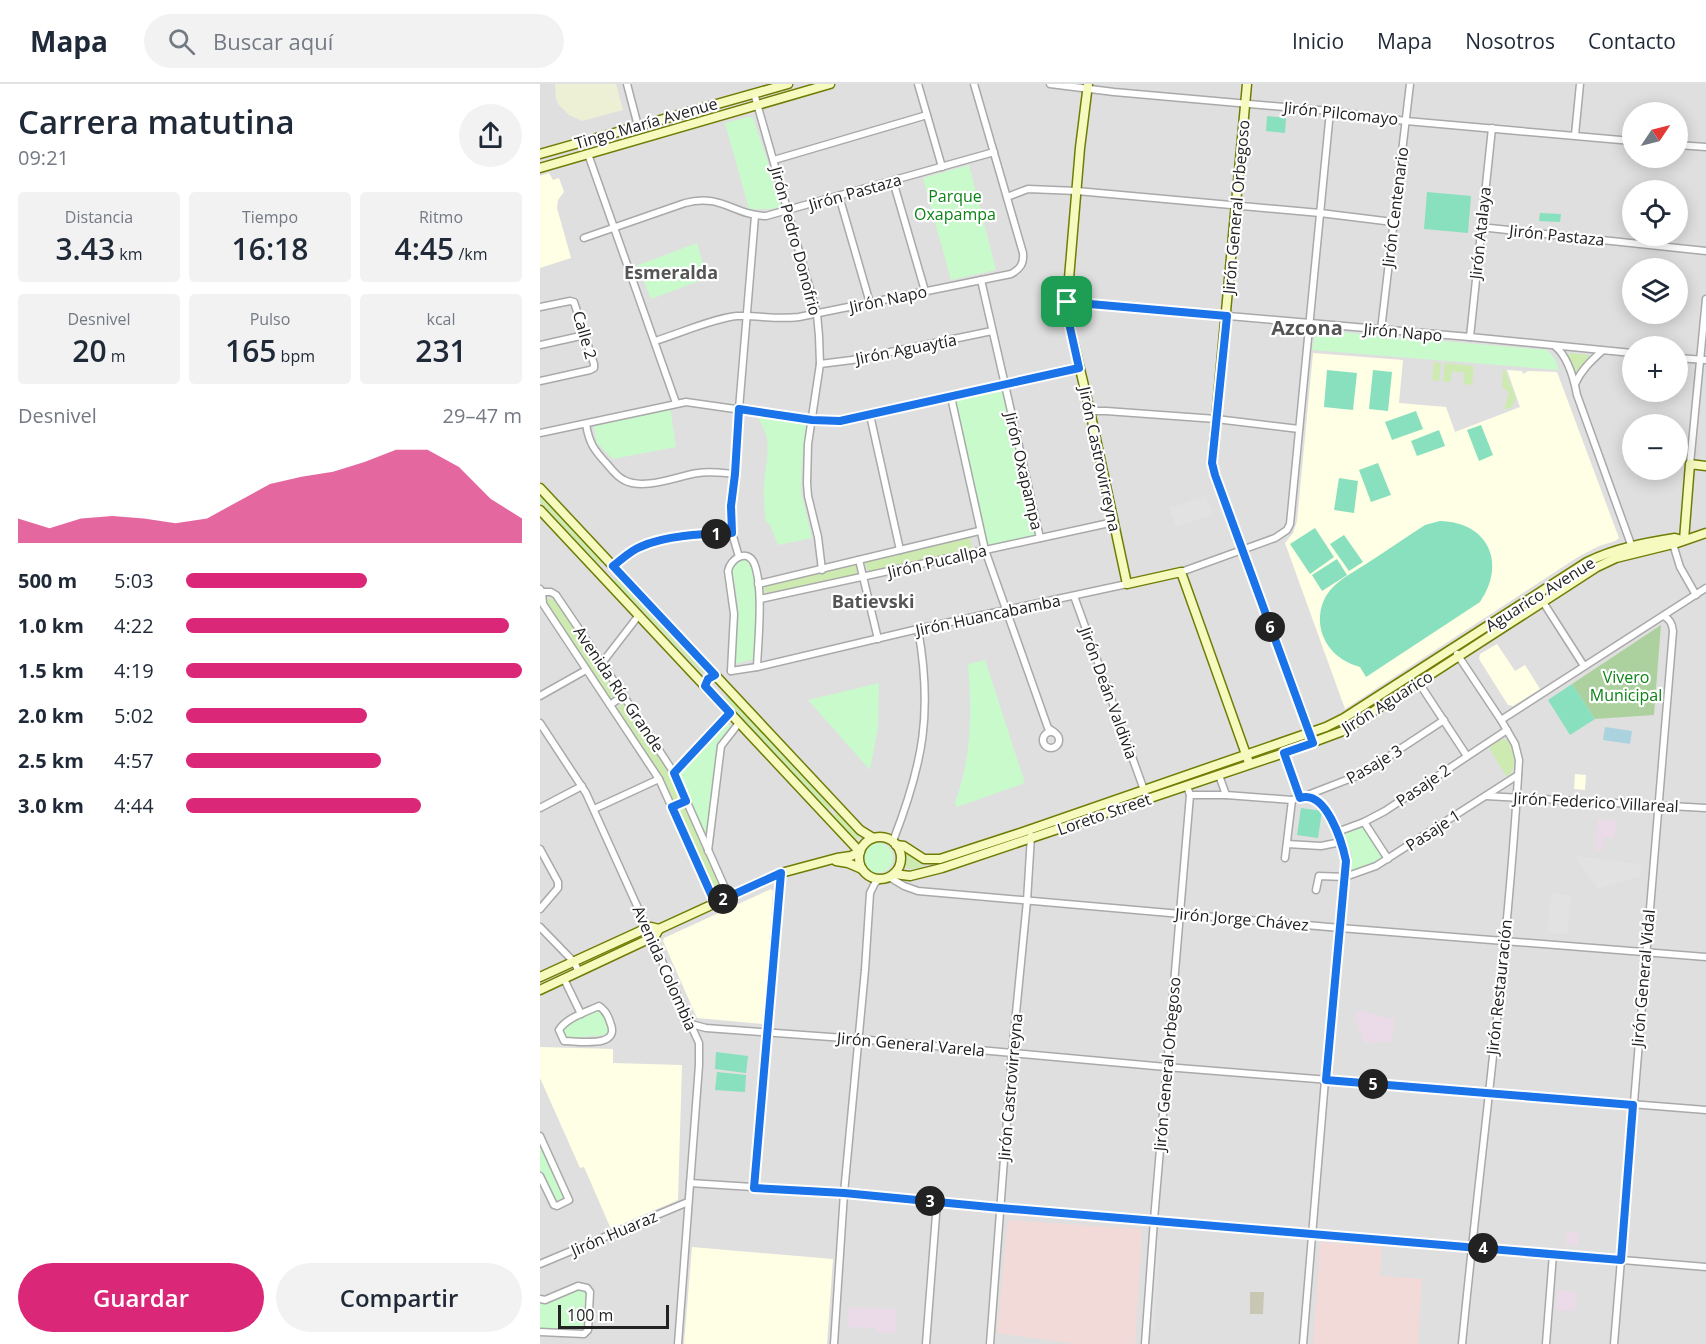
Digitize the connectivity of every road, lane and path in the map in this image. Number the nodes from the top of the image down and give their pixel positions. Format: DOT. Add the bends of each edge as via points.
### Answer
graph roads {
  1 [pos="627,84"];
  2 [pos="789,84"];
  3 [pos="830,84"];
  4 [pos="918,84"];
  5 [pos="974,84"];
  6 [pos="1050,84"];
  7 [pos="1247,84"];
  8 [pos="1410,84"];
  9 [pos="1580,84"];
  10 [pos="777,85"];
  11 [pos="1088,86"];
  12 [pos="754,93"];
  13 [pos="794,95"];
  14 [pos="781,98"];
  15 [pos="1245,103"];
  16 [pos="758,105"];
  17 [pos="1330,111"];
  18 [pos="927,115"];
  19 [pos="1406,121"];
  20 [pos="638,126"];
  21 [pos="1492,129"];
  22 [pos="1575,135"];
  23 [pos="1622,140"];
  24 [pos="1688,146"];
  25 [pos="1706,147"];
  26 [pos="994,152"];
  27 [pos="540,154"];
  28 [pos="588,154"];
  29 [pos="774,160"];
  30 [pos="942,167"];
  31 [pos="540,168"];
  32 [pos="893,181"];
  33 [pos="1077,191"];
  34 [pos="839,196"];
  35 [pos="1007,196"];
  36 [pos="1237,206"];
  37 [pos="788,211"];
  38 [pos="1320,213"];
  39 [pos="755,216"];
  40 [pos="1393,222"];
  41 [pos="614,227"];
  42 [pos="1480,227"];
  43 [pos="584,238"];
  44 [pos="1706,251"];
  45 [pos="981,280"];
  46 [pos="925,291"];
  47 [pos="1706,299"];
  48 [pos="1067,302"];
  49 [pos="870,303"];
  50 [pos="540,307"];
  51 [pos="817,314"];
  52 [pos="1227,316"];
  53 [pos="747,317"];
  54 [pos="1310,323"];
  55 [pos="1381,330"];
  56 [pos="992,331"];
  57 [pos="585,334"];
  58 [pos="1470,337"];
  59 [pos="655,341"];
  60 [pos="540,345"];
  61 [pos="1555,346"];
  62 [pos="1602,351"];
  63 [pos="1622,352"];
  64 [pos="1688,359"];
  65 [pos="1703,360"];
  66 [pos="820,364"];
  67 [pos="1079,368"];
  68 [pos="540,381"];
  69 [pos="1575,384"];
  70 [pos="1004,385"];
  71 [pos="951,397"];
  72 [pos="676,404"];
  73 [pos="739,409"];
  74 [pos="1090,411"];
  75 [pos="870,415"];
  76 [pos="1216,419"];
  77 [pos="812,420"];
  78 [pos="586,424"];
  79 [pos="1299,429"];
  80 [pos="540,433"];
  81 [pos="1690,464"];
  82 [pos="1706,466"];
  83 [pos="735,474"];
  84 [pos="540,488"];
  85 [pos="540,510"];
  86 [pos="1113,522"];
  87 [pos="979,531"];
  88 [pos="732,533"];
  89 [pos="1706,533"];
  90 [pos="1040,538"];
  91 [pos="1684,540"];
  92 [pos="1673,544"];
  93 [pos="1632,549"];
  94 [pos="900,550"];
  95 [pos="985,550"];
  96 [pos="1242,550"];
  97 [pos="739,557"];
  98 [pos="859,560"];
  99 [pos="614,567"];
  100 [pos="822,570"];
  101 [pos="1180,572"];
  102 [pos="863,577"];
  103 [pos="604,578"];
  104 [pos="758,584"];
  105 [pos="1127,584"];
  106 [pos="1706,588"];
  107 [pos="541,590"];
  108 [pos="1696,595"];
  109 [pos="1074,596"];
  110 [pos="760,599"];
  111 [pos="1543,602"];
  112 [pos="1005,610"];
  113 [pos="639,615"];
  114 [pos="1664,616"];
  115 [pos="918,629"];
  116 [pos="878,639"];
  117 [pos="1453,648"];
  118 [pos="1459,657"];
  119 [pos="602,663"];
  120 [pos="1584,666"];
  121 [pos="757,668"];
  122 [pos="586,670"];
  123 [pos="731,671"];
  124 [pos="721,681"];
  125 [pos="1419,683"];
  126 [pos="705,686"];
  127 [pos="540,696"];
  128 [pos="624,696"];
  129 [pos="715,697"];
  130 [pos="610,705"];
  131 [pos="730,713"];
  132 [pos="1444,720"];
  133 [pos="1501,720"];
  134 [pos="540,723"];
  135 [pos="739,723"];
  136 [pos="1507,730"];
  137 [pos="1049,731"];
  138 [pos="1309,733"];
  139 [pos="1313,743"];
  140 [pos="1284,753"];
  141 [pos="1246,755"];
  142 [pos="1467,756"];
  143 [pos="1249,764"];
  144 [pos="674,773"];
  145 [pos="1219,774"];
  146 [pos="1518,775"];
  147 [pos="659,779"];
  148 [pos="582,786"];
  149 [pos="1187,786"];
  150 [pos="1144,790"];
  151 [pos="1318,791"];
  152 [pos="1190,795"];
  153 [pos="1226,795"];
  154 [pos="1486,796"];
  155 [pos="1303,797"];
  156 [pos="1516,797"];
  157 [pos="1292,800"];
  158 [pos="686,801"];
  159 [pos="837,806"];
  160 [pos="1658,806"];
  161 [pos="672,807"];
  162 [pos="1325,807"];
  163 [pos="540,808"];
  164 [pos="594,808"];
  165 [pos="1706,808"];
  166 [pos="826,816"];
  167 [pos="1364,822"];
  168 [pos="1337,832"];
  169 [pos="1030,834"];
  170 [pos="873,838"];
  171 [pos="1341,842"];
  172 [pos="894,843"];
  173 [pos="1287,844"];
  174 [pos="540,849"];
  175 [pos="708,852"];
  176 [pos="860,852"];
  177 [pos="1285,858"];
  178 [pos="1388,859"];
  179 [pos="827,861"];
  180 [pos="862,869"];
  181 [pos="781,873"];
  182 [pos="888,877"];
  183 [pos="1345,877"];
  184 [pos="1316,890"];
  185 [pos="729,897"];
  186 [pos="1027,901"];
  187 [pos="715,903"];
  188 [pos="540,909"];
  189 [pos="1180,913"];
  190 [pos="540,927"];
  191 [pos="647,928"];
  192 [pos="1340,928"];
  193 [pos="658,929"];
  194 [pos="652,938"];
  195 [pos="1504,941"];
  196 [pos="1645,952"];
  197 [pos="1706,957"];
  198 [pos="574,962"];
  199 [pos="579,972"];
  200 [pos="540,977"];
  201 [pos="564,979"];
  202 [pos="540,990"];
  203 [pos="581,1014"];
  204 [pos="691,1024"];
  205 [pos="767,1032"];
  206 [pos="858,1039"];
  207 [pos="1012,1054"];
  208 [pos="1166,1067"];
  209 [pos="1326,1080"];
  210 [pos="1489,1093"];
  211 [pos="1633,1105"];
  212 [pos="1706,1110"];
  213 [pos="540,1137"];
  214 [pos="540,1176"];
  215 [pos="690,1182"];
  216 [pos="754,1188"];
  217 [pos="844,1193"];
  218 [pos="688,1202"];
  219 [pos="937,1202"];
  220 [pos="1000,1208"];
  221 [pos="1154,1220"];
  222 [pos="1313,1234"];
  223 [pos="1472,1247"];
  224 [pos="1553,1254"];
  225 [pos="1621,1260"];
  226 [pos="540,1264"];
  227 [pos="1706,1267"];
  228 [pos="540,1299"];
  229 [pos="540,1332"];
  230 [pos="678,1344"];
  231 [pos="834,1344"];
  232 [pos="926,1344"];
  233 [pos="990,1344"];
  234 [pos="1145,1344"];
  235 [pos="1303,1344"];
  236 [pos="1462,1344"];
  237 [pos="1546,1344"];
  238 [pos="1614,1344"];
  1 -- 20 [label="street"];
  2 -- 10 [label="main road, Tingo María Avenue"];
  2 -- 13 [label="main road"];
  3 -- 13 [label="main road, Tingo María Avenue"];
  4 -- 18 [label="street"];
  5 -- 26 [label="street"];
  6 -- 11 [label="street, Jirón Pilcomayo"];
  7 -- 15 [label="main road, Jirón General Orbegoso"];
  8 -- 19 [label="street, Jirón Centenario"];
  9 -- 22 [label="street"];
  10 -- 12 [label="main road, Tingo María Avenue"];
  10 -- 14 [label="main road"];
  11 -- 15 [label="street, Jirón Pilcomayo"];
  11 -- 33 [label="main road, Jirón Castrovirreyna"];
  12 -- 16 [label="street, Jirón Pedro Donofrio"];
  12 -- 20 [label="main road, Tingo María Avenue"];
  13 -- 14 [label="main road, Tingo María Avenue"];
  14 -- 16 [label="main road, Tingo María Avenue"];
  15 -- 17 [label="street, Jirón Pilcomayo"];
  15 -- 36 [label="main road, Jirón General Orbegoso"];
  16 -- 28 [label="main road, Tingo María Avenue"];
  16 -- 29 [label="street, Jirón Pedro Donofrio"];
  17 -- 19 [label="street, Jirón Pilcomayo"];
  17 -- 38 [label="street, Jirón Huancabamba"];
  18 -- 29 [label="street"];
  18 -- 30 [label="street"];
  19 -- 21 [label="street, Jirón Pilcomayo"];
  19 -- 40 [label="street, Jirón Centenario"];
  20 -- 27 [label="main road, Tingo María Avenue"];
  21 -- 22 [label="street, Jirón Pilcomayo"];
  21 -- 42 [label="street, Jirón Atalaya"];
  22 -- 23 [label="street, Jirón Pilcomayo"];
  24 -- 25 [label="street"];
  26 -- 30 [label="street, Jirón Pastaza"];
  26 -- 35 [label="street"];
  28 -- 31 [label="main road, Tingo María Avenue"];
  28 -- 41 [label="street"];
  29 -- 37 [label="street, Jirón Pedro Donofrio"];
  30 -- 32 [label="street, Jirón Pastaza"];
  32 -- 34 [label="street, Jirón Pastaza"];
  32 -- 46 [label="street"];
  33 -- 35 [label="street" via="1028,189"];
  33 -- 36 [label="street"];
  33 -- 48 [label="main road, Jirón Castrovirreyna"];
  34 -- 37 [label="street, Jirón Pastaza"];
  34 -- 49 [label="street"];
  35 -- 45 [label="street" via="1023,253 1022,266 1011,274"];
  36 -- 38 [label="street"];
  36 -- 52 [label="main road, Jirón General Orbegoso"];
  37 -- 39 [label="street, Jirón Pastaza"];
  37 -- 51 [label="street, Jirón Pedro Donofrio"];
  38 -- 40 [label="street"];
  38 -- 54 [label="street, Jirón Huancabamba"];
  39 -- 41 [label="street, Jirón Pastaza" via="702,199"];
  39 -- 53 [label="street"];
  40 -- 55 [label="street, Jirón Centenario"];
  41 -- 43 [label="street, Jirón Pastaza"];
  41 -- 59 [label="street"];
  42 -- 44 [label="street, Jirón Pastaza"];
  42 -- 58 [label="street, Jirón Atalaya"];
  45 -- 46 [label="street, Jirón Napo"];
  45 -- 56 [label="street, Jirón Oxapampa"];
  46 -- 49 [label="street, Jirón Napo"];
  47 -- 65 [label="street"];
  48 -- 52 [label="street, Jirón Napo"];
  48 -- 67 [label="main road, Jirón Castrovirreyna"];
  49 -- 51 [label="street, Jirón Napo"];
  50 -- 57 [label="street, Calle 2" via="574,302"];
  51 -- 53 [label="street, Jirón Napo" via="783,319"];
  51 -- 66 [label="street, Jirón Pedro Donofrio"];
  52 -- 54 [label="street, Jirón Napo"];
  52 -- 76 [label="main road, Jirón General Orbegoso"];
  53 -- 59 [label="street, Jirón Napo" via="728,317"];
  53 -- 73 [label="street"];
  54 -- 55 [label="street, Jirón Napo"];
  54 -- 79 [label="street, Jirón Huancabamba"];
  55 -- 58 [label="street, Jirón Napo"];
  56 -- 66 [label="street, Jirón Aguaytía"];
  56 -- 70 [label="street, Jirón Oxapampa"];
  57 -- 60 [label="street"];
  57 -- 68 [label="street, Calle 2" via="594,368"];
  58 -- 61 [label="street, Jirón Napo"];
  59 -- 72 [label="street"];
  61 -- 62 [label="street, Jirón Napo"];
  61 -- 69 [label="street"];
  62 -- 63 [label="street, Jirón Napo"];
  62 -- 69 [label="street"];
  64 -- 65 [label="street"];
  65 -- 81 [label="street"];
  66 -- 77 [label="street, Jirón Pedro Donofrio"];
  67 -- 70 [label="street"];
  67 -- 74 [label="main road, Jirón Castrovirreyna"];
  69 -- 93 [label="street"];
  70 -- 71 [label="street"];
  70 -- 90 [label="street, Jirón Oxapampa"];
  71 -- 75 [label="street"];
  71 -- 87 [label="street"];
  72 -- 73 [label="street"];
  72 -- 78 [label="street"];
  73 -- 77 [label="street"];
  73 -- 83 [label="street"];
  74 -- 76 [label="street"];
  74 -- 86 [label="main road, Jirón Castrovirreyna"];
  75 -- 77 [label="street" via="840,421"];
  75 -- 94 [label="street"];
  76 -- 79 [label="street"];
  76 -- 96 [label="main road, Jirón General Orbegoso" via="1212,463"];
  77 -- 100 [label="street, Jirón Pedro Donofrio" via="808,496"];
  78 -- 80 [label="street"];
  78 -- 83 [label="street" via="596,453 617,475 631,483 647,484 711,472"];
  79 -- 96 [label="street, Jirón Huancabamba" via="1290,524 1275,538"];
  81 -- 82 [label="main road"];
  81 -- 91 [label="main road"];
  83 -- 88 [label="street"];
  84 -- 99 [label="main road"];
  85 -- 103 [label="main road"];
  86 -- 90 [label="street, Jirón Pucallpa"];
  86 -- 105 [label="main road, Jirón Castrovirreyna"];
  87 -- 94 [label="street, Jirón Pucallpa"];
  87 -- 95 [label="street"];
  88 -- 97 [label="street"];
  88 -- 99 [label="street" via="677,537 648,544"];
  89 -- 91 [label="main road"];
  90 -- 95 [label="street, Jirón Pucallpa"];
  91 -- 92 [label="main road, Aguarico Avenue"];
  91 -- 93 [label="main road, Aguarico Avenue" via="1675,538"];
  92 -- 93 [label="main road, Aguarico Avenue"];
  92 -- 108 [label="street" via="1680,567"];
  93 -- 111 [label="main road, Aguarico Avenue"];
  93 -- 117 [label="main road, Aguarico Avenue" via="1600,556 1579,567"];
  94 -- 98 [label="street, Jirón Pucallpa"];
  95 -- 102 [label="street, Jirón Pucallpa"];
  95 -- 112 [label="street"];
  96 -- 101 [label="street, Jirón Huancabamba"];
  96 -- 138 [label="main road, Jirón General Orbegoso"];
  97 -- 104 [label="street" via="752,560"];
  97 -- 123 [label="street" via="732,560 728,572 734,614"];
  98 -- 100 [label="street, Jirón Pucallpa"];
  98 -- 102 [label="street"];
  99 -- 103 [label="main road" via="604,567"];
  99 -- 103 [label="main road" via="614,579"];
  99 -- 124 [label="main road"];
  100 -- 104 [label="street, Jirón Pucallpa"];
  101 -- 105 [label="main road, Jirón Huancabamba"];
  101 -- 141 [label="main road"];
  102 -- 110 [label="street, Jirón Pucallpa"];
  102 -- 116 [label="street"];
  103 -- 113 [label="main road"];
  104 -- 110 [label="street"];
  105 -- 109 [label="street, Jirón Huancabamba"];
  106 -- 108 [label="street"];
  107 -- 119 [label="street, Avenida Río Grande" via="556,596"];
  107 -- 122 [label="street, Avenida Río Grande" via="543,604"];
  108 -- 114 [label="street"];
  109 -- 112 [label="street, Jirón Huancabamba"];
  109 -- 150 [label="street, Jirón Deán Valdivia"];
  110 -- 121 [label="street"];
  111 -- 118 [label="main road, Aguarico Avenue"];
  111 -- 120 [label="street"];
  112 -- 115 [label="street, Jirón Huancabamba"];
  112 -- 137 [label="street"];
  113 -- 119 [label="street"];
  113 -- 126 [label="main road"];
  114 -- 120 [label="street"];
  114 -- 160 [label="street, Jirón General Vidal" via="1672,624 1672,631"];
  115 -- 116 [label="street, Jirón Huancabamba"];
  115 -- 172 [label="street" via="925,681 924,733 918,769"];
  116 -- 121 [label="street, Jirón Huancabamba"];
  117 -- 118 [label="street, Jirón Restauración"];
  117 -- 138 [label="main road, Aguarico Avenue" via="1344,718"];
  118 -- 125 [label="main road, Jirón Aguarico"];
  118 -- 133 [label="street, Jirón Restauración"];
  119 -- 128 [label="street, Avenida Río Grande"];
  120 -- 133 [label="street"];
  121 -- 123 [label="street, Jirón Huancabamba"];
  122 -- 127 [label="street"];
  122 -- 130 [label="street, Avenida Río Grande"];
  123 -- 124 [label="street"];
  124 -- 126 [label="main road" via="708,679"];
  124 -- 129 [label="main road" via="723,694"];
  124 -- 159 [label="main road"];
  125 -- 132 [label="street"];
  125 -- 139 [label="main road, Jirón Aguarico" via="1342,731"];
  126 -- 129 [label="main road"];
  128 -- 130 [label="street"];
  128 -- 144 [label="street, Avenida Río Grande"];
  129 -- 131 [label="main road"];
  130 -- 147 [label="street, Avenida Río Grande"];
  131 -- 135 [label="main road"];
  131 -- 144 [label="street"];
  132 -- 142 [label="street"];
  132 -- 151 [label="street, Pasaje 3" via="1362,774"];
  133 -- 136 [label="street, Jirón Restauración"];
  134 -- 148 [label="street, Avenida Colombia"];
  135 -- 166 [label="main road"];
  135 -- 175 [label="street" via="721,746"];
  136 -- 142 [label="street, Pasaje 2"];
  136 -- 146 [label="street, Jirón Restauración" via="1519,760"];
  138 -- 139 [label="main road, Jirón General Orbegoso"];
  138 -- 141 [label="main road, Loreto Street"];
  139 -- 140 [label="main road, Loreto Street"];
  140 -- 143 [label="main road, Loreto Street"];
  140 -- 155 [label="street"];
  141 -- 143 [label="main road"];
  141 -- 150 [label="main road, Loreto Street"];
  142 -- 167 [label="street, Pasaje 2"];
  143 -- 145 [label="main road, Loreto Street"];
  144 -- 158 [label="street, Avenida Río Grande"];
  145 -- 149 [label="main road, Loreto Street"];
  145 -- 153 [label="street"];
  146 -- 154 [label="street, Pasaje 1"];
  146 -- 156 [label="street, Jirón Restauración"];
  147 -- 161 [label="street, Avenida Río Grande"];
  147 -- 164 [label="street"];
  148 -- 163 [label="street"];
  148 -- 164 [label="street, Avenida Colombia"];
  149 -- 152 [label="street, Jirón General Orbegoso"];
  149 -- 169 [label="main road, Loreto Street"];
  150 -- 169 [label="main road, Loreto Street"];
  151 -- 155 [label="street, Pasaje 3"];
  151 -- 162 [label="street"];
  152 -- 153 [label="street, Pasaje 3"];
  152 -- 189 [label="street, Jirón General Orbegoso"];
  153 -- 157 [label="street, Pasaje 3"];
  154 -- 156 [label="street, Jirón Federico Villareal"];
  154 -- 178 [label="street, Pasaje 1"];
  155 -- 157 [label="street, Pasaje 3"];
  155 -- 162 [label="street"];
  156 -- 160 [label="street, Jirón Federico Villareal"];
  156 -- 195 [label="street, Jirón Restauración"];
  157 -- 173 [label="street"];
  158 -- 161 [label="street"];
  158 -- 175 [label="street, Avenida Río Grande"];
  159 -- 166 [label="main road"];
  159 -- 170 [label="main road"];
  160 -- 165 [label="street, Jirón Federico Villareal"];
  160 -- 196 [label="street, Jirón General Vidal"];
  161 -- 187 [label="street, Avenida Río Grande"];
  162 -- 168 [label="street"];
  164 -- 191 [label="street, Avenida Colombia"];
  166 -- 176 [label="main road"];
  167 -- 168 [label="street, Pasaje 2"];
  167 -- 178 [label="street"];
  168 -- 171 [label="street"];
  169 -- 172 [label="main road, Loreto Street" via="940,859 924,859"];
  169 -- 182 [label="main road, Loreto Street" via="919,874"];
  169 -- 186 [label="street, Jirón Castrovirreyna"];
  170 -- 172 [label="main road" via="883,837"];
  170 -- 176 [label="main road"];
  171 -- 173 [label="street" via="1321,846"];
  171 -- 183 [label="street"];
  172 -- 182 [label="main road" via="901,863"];
  173 -- 177 [label="street"];
  174 -- 188 [label="street" via="558,888"];
  175 -- 185 [label="street, Avenida Río Grande"];
  176 -- 179 [label="main road"];
  176 -- 180 [label="main road"];
  178 -- 183 [label="street, Pasaje 1"];
  179 -- 180 [label="main road"];
  179 -- 181 [label="main road"];
  180 -- 182 [label="main road" via="869,876"];
  181 -- 185 [label="main road"];
  181 -- 205 [label="street"];
  182 -- 186 [label="street, Jirón Jorge Chávez" via="918,891"];
  182 -- 206 [label="street" via="875,883 870,892"];
  183 -- 184 [label="street, Pasaje 1" via="1318,876"];
  183 -- 192 [label="street"];
  185 -- 187 [label="main road"];
  186 -- 189 [label="street, Jirón Jorge Chávez"];
  186 -- 207 [label="street, Jirón Castrovirreyna"];
  187 -- 193 [label="main road"];
  189 -- 192 [label="street, Jirón Jorge Chávez"];
  189 -- 208 [label="street, Jirón General Orbegoso"];
  190 -- 198 [label="street"];
  191 -- 193 [label="main road"];
  191 -- 194 [label="street, Avenida Colombia"];
  191 -- 198 [label="main road"];
  192 -- 195 [label="street, Jirón Jorge Chávez"];
  192 -- 209 [label="street"];
  193 -- 194 [label="main road"];
  194 -- 199 [label="main road"];
  194 -- 204 [label="street, Avenida Colombia"];
  195 -- 196 [label="street, Jirón Jorge Chávez"];
  195 -- 210 [label="street, Jirón Restauración"];
  196 -- 197 [label="street, Jirón Jorge Chávez"];
  196 -- 211 [label="street, Jirón General Vidal"];
  198 -- 199 [label="street"];
  198 -- 200 [label="main road"];
  199 -- 201 [label="main road"];
  201 -- 202 [label="main road"];
  201 -- 203 [label="street"];
  203 -- 203 [label="street" via="560,1027 564,1041 605,1041 610,1037 613,1027 602,1007"];
  204 -- 205 [label="street, Jirón General Varela"];
  204 -- 215 [label="street, Avenida Colombia" via="700,1050"];
  205 -- 206 [label="street, Jirón General Varela"];
  205 -- 216 [label="street"];
  206 -- 207 [label="street, Jirón General Varela"];
  206 -- 217 [label="street"];
  207 -- 208 [label="street, Jirón General Varela"];
  207 -- 220 [label="street, Jirón Castrovirreyna"];
  208 -- 209 [label="street, Jirón General Varela"];
  208 -- 221 [label="street, Jirón General Orbegoso"];
  209 -- 210 [label="street, Jirón General Varela"];
  209 -- 222 [label="street"];
  210 -- 211 [label="street, Jirón General Varela"];
  210 -- 223 [label="street, Jirón Restauración"];
  211 -- 212 [label="street, Jirón General Varela"];
  211 -- 225 [label="street, Jirón General Vidal"];
  213 -- 214 [label="street" via="569,1200 554,1205"];
  215 -- 216 [label="street"];
  215 -- 218 [label="street, Avenida Colombia"];
  216 -- 217 [label="street"];
  217 -- 219 [label="street"];
  217 -- 231 [label="street"];
  218 -- 226 [label="street, Jirón Huaraz"];
  218 -- 230 [label="street, Avenida Colombia"];
  219 -- 220 [label="street"];
  219 -- 232 [label="street"];
  220 -- 221 [label="street"];
  220 -- 233 [label="street, Jirón Castrovirreyna"];
  221 -- 222 [label="street"];
  221 -- 234 [label="street, Jirón General Orbegoso"];
  222 -- 223 [label="street"];
  222 -- 235 [label="street"];
  223 -- 224 [label="street"];
  223 -- 236 [label="street, Jirón Restauración"];
  224 -- 225 [label="street"];
  224 -- 237 [label="street"];
  225 -- 227 [label="street"];
  225 -- 238 [label="street, Jirón General Vidal"];
  228 -- 229 [label="street" via="578,1286 590,1292 588,1330 584,1334"];
}
